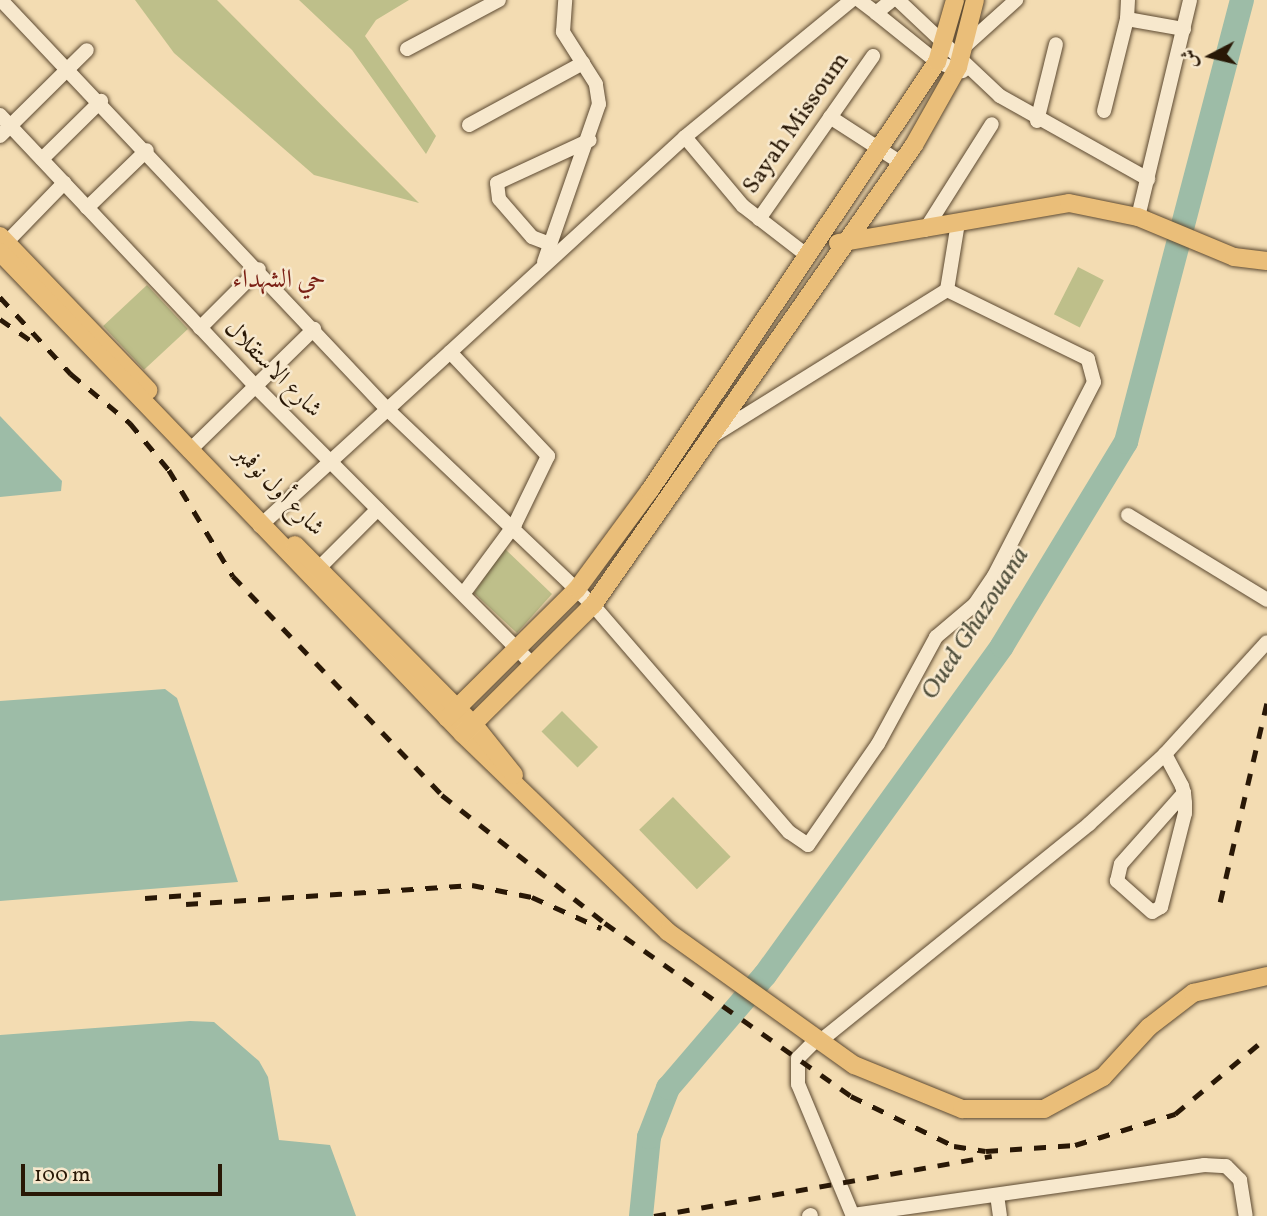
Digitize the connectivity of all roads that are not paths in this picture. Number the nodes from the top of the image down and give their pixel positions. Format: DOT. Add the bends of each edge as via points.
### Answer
graph roads {
  1 [pos="1,0"];
  2 [pos="499,0"];
  3 [pos="565,0"];
  4 [pos="852,0"];
  5 [pos="859,0"];
  6 [pos="892,0"];
  7 [pos="898,0"];
  8 [pos="955,0"];
  9 [pos="975,0"];
  10 [pos="1016,0"];
  11 [pos="1128,0"];
  12 [pos="1190,0"];
  13 [pos="876,13"];
  14 [pos="1127,19"];
  15 [pos="1184,29"];
  16 [pos="944,44"];
  17 [pos="1056,44"];
  18 [pos="407,49"];
  19 [pos="87,50"];
  20 [pos="873,56"];
  21 [pos="963,61"];
  22 [pos="937,62"];
  23 [pos="583,63"];
  24 [pos="69,68"];
  25 [pos="101,102"];
  26 [pos="1104,111"];
  27 [pos="830,117"];
  28 [pos="1037,121"];
  29 [pos="469,124"];
  30 [pos="992,124"];
  31 [pos="3,126"];
  32 [pos="685,137"];
  33 [pos="590,141"];
  34 [pos="881,148"];
  35 [pos="147,150"];
  36 [pos="42,159"];
  37 [pos="901,163"];
  38 [pos="1148,179"];
  39 [pos="64,183"];
  40 [pos="87,208"];
  41 [pos="1138,217"];
  42 [pos="759,219"];
  43 [pos="834,221"];
  44 [pos="958,223"];
  45 [pos="925,230"];
  46 [pos="858,233"];
  47 [pos="821,239"];
  48 [pos="551,244"];
  49 [pos="843,244"];
  50 [pos="2,245"];
  51 [pos="809,257"];
  52 [pos="1266,263"];
  53 [pos="544,264"];
  54 [pos="259,269"];
  55 [pos="947,290"];
  56 [pos="200,328"];
  57 [pos="314,329"];
  58 [pos="450,352"];
  59 [pos="256,387"];
  60 [pos="387,409"];
  61 [pos="706,439"];
  62 [pos="192,447"];
  63 [pos="332,462"];
  64 [pos="378,509"];
  65 [pos="1128,515"];
  66 [pos="264,522"];
  67 [pos="515,524"];
  68 [pos="319,568"];
  69 [pos="577,589"];
  70 [pos="464,593"];
  71 [pos="1267,600"];
  72 [pos="593,605"];
  73 [pos="1267,642"];
  74 [pos="519,650"];
  75 [pos="533,665"];
  76 [pos="453,713"];
  77 [pos="468,729"];
  78 [pos="1165,754"];
  79 [pos="1184,793"];
  80 [pos="1267,976"];
  81 [pos="817,1041"];
  82 [pos="997,1195"];
  83 [pos="853,1216"];
  84 [pos="1000,1216"];
  85 [pos="1246,1216"];
  1 -- 24 [label="street"];
  2 -- 18 [label="street"];
  3 -- 23 [label="street" via="563,32"];
  4 -- 32 [label="street, Sayah Missoum"];
  5 -- 13 [label="street"];
  6 -- 13 [label="street"];
  7 -- 16 [label="street"];
  8 -- 16 [label="main road"];
  9 -- 21 [label="main road"];
  10 -- 21 [label="street"];
  11 -- 14 [label="street"];
  12 -- 15 [label="street"];
  13 -- 22 [label="street"];
  14 -- 15 [label="street"];
  14 -- 26 [label="street"];
  15 -- 38 [label="street"];
  16 -- 21 [label="street"];
  16 -- 22 [label="main road"];
  17 -- 28 [label="street"];
  19 -- 24 [label="street"];
  20 -- 27 [label="street, Sayah Missoum"];
  21 -- 22 [label="street"];
  21 -- 28 [label="street"];
  21 -- 37 [label="main road"];
  22 -- 34 [label="main road"];
  23 -- 29 [label="street"];
  23 -- 33 [label="street" via="596,84 599,104"];
  24 -- 25 [label="street"];
  24 -- 31 [label="street"];
  25 -- 35 [label="street"];
  25 -- 36 [label="street"];
  27 -- 34 [label="street"];
  27 -- 42 [label="street, Sayah Missoum"];
  28 -- 38 [label="street"];
  30 -- 45 [label="street"];
  31 -- 36 [label="street, شارع الاستقلال"];
  32 -- 42 [label="street, Sayah Missoum"];
  32 -- 53 [label="street, Sayah Missoum"];
  33 -- 48 [label="street"];
  33 -- 48 [label="street" via="497,183 499,198 524,228"];
  34 -- 37 [label="street"];
  34 -- 43 [label="main road"];
  35 -- 40 [label="street"];
  35 -- 54 [label="street"];
  36 -- 39 [label="street, شارع الاستقلال"];
  37 -- 46 [label="main road"];
  38 -- 41 [label="street"];
  39 -- 40 [label="street, شارع الاستقلال"];
  39 -- 50 [label="street"];
  40 -- 56 [label="street, شارع الاستقلال"];
  41 -- 44 [label="main road" via="1047,203"];
  41 -- 52 [label="main road" via="1234,257"];
  42 -- 51 [label="street, Sayah Missoum"];
  43 -- 46 [label="main road"];
  43 -- 47 [label="main road"];
  44 -- 45 [label="main road"];
  44 -- 55 [label="street"];
  45 -- 46 [label="main road"];
  46 -- 49 [label="main road"];
  47 -- 49 [label="main road"];
  47 -- 51 [label="main road"];
  48 -- 53 [label="street"];
  49 -- 61 [label="main road"];
  50 -- 62 [label="main road, شارع أول نوفمبر"];
  51 -- 69 [label="main road"];
  53 -- 58 [label="street, Sayah Missoum"];
  54 -- 56 [label="street"];
  54 -- 57 [label="street"];
  55 -- 61 [label="street"];
  55 -- 72 [label="street" via="1088,359 1094,382 994,576 975,604 936,637 878,744 808,845 789,832"];
  56 -- 59 [label="street, شارع الاستقلال"];
  57 -- 59 [label="street"];
  57 -- 60 [label="street"];
  58 -- 60 [label="street, Sayah Missoum"];
  58 -- 67 [label="street" via="547,451 547,465"];
  59 -- 62 [label="street"];
  59 -- 63 [label="street, شارع الاستقلال"];
  60 -- 63 [label="street, Sayah Missoum"];
  60 -- 67 [label="street"];
  61 -- 72 [label="main road"];
  62 -- 66 [label="main road, شارع أول نوفمبر"];
  63 -- 64 [label="street, شارع الاستقلال"];
  63 -- 66 [label="street, Sayah Missoum"];
  64 -- 68 [label="street"];
  64 -- 70 [label="street, شارع الاستقلال"];
  65 -- 71 [label="street"];
  66 -- 68 [label="main road, شارع أول نوفمبر"];
  66 -- 76 [label="main road, شارع أول نوفمبر"];
  67 -- 69 [label="street"];
  67 -- 70 [label="street"];
  68 -- 76 [label="main road, شارع أول نوفمبر"];
  69 -- 72 [label="street"];
  69 -- 74 [label="main road"];
  70 -- 74 [label="street, شارع الاستقلال"];
  72 -- 75 [label="main road"];
  73 -- 78 [label="street"];
  74 -- 75 [label="street, شارع الاستقلال"];
  74 -- 76 [label="main road"];
  75 -- 77 [label="main road"];
  76 -- 77 [label="main road"];
  77 -- 81 [label="main road" via="683,945"];
  78 -- 79 [label="street"];
  78 -- 81 [label="street" via="950,941"];
  79 -- 79 [label="street" via="1121,864 1118,881 1152,912 1161,906 1185,813"];
  80 -- 81 [label="main road" via="1193,993 1082,1092 1018,1114 962,1109 922,1096"];
  81 -- 83 [label="street" via="798,1058 798,1084"];
  82 -- 83 [label="street"];
  82 -- 84 [label="street"];
  82 -- 85 [label="street" via="1226,1166 1240,1180"];
}
